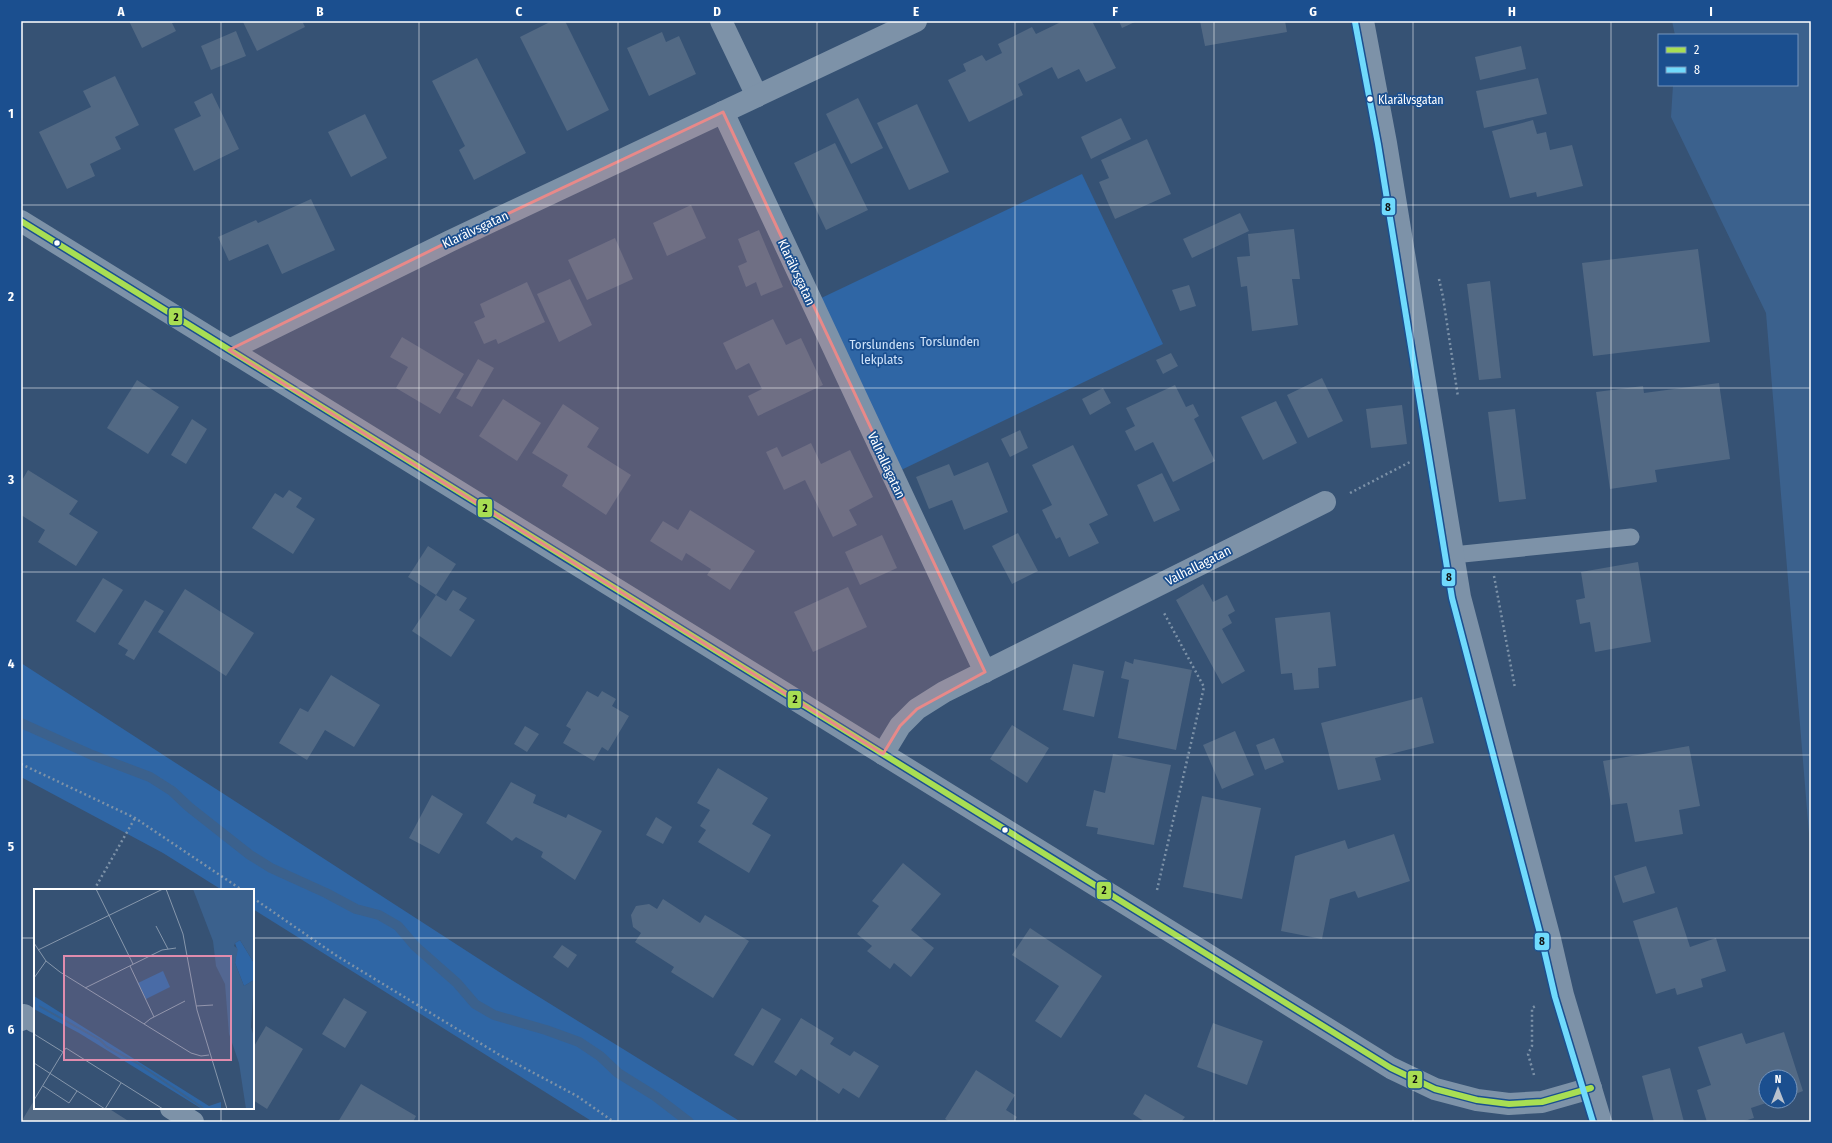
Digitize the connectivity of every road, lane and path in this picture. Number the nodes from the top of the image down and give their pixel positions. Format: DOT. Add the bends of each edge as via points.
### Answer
graph roads {
  1 [pos="721,21"];
  2 [pos="916,21"];
  3 [pos="1363,21"];
  4 [pos="757,96"];
  5 [pos="723,112"];
  6 [pos="21,222"];
  7 [pos="229,350"];
  8 [pos="851,389"];
  9 [pos="1436,449"];
  10 [pos="1325,502"];
  11 [pos="1631,537"];
  12 [pos="1453,556"];
  13 [pos="1151,589"];
  14 [pos="985,672"];
  15 [pos="883,754"];
  16 [pos="21,764"];
  17 [pos="135,818"];
  18 [pos="95,889"];
  19 [pos="241,889"];
  20 [pos="254,899"];
  21 [pos="1146,916"];
  22 [pos="1563,995"];
  23 [pos="21,1020"];
  24 [pos="34,1021"];
  25 [pos="1591,1088"];
  26 [pos="1542,1102"];
  27 [pos="173,1109"];
  28 [pos="193,1122"];
  29 [pos="614,1122"];
  30 [pos="1602,1122"];
  1 -- 4 [label="street"];
  2 -- 4 [label="street, Klarälvsgatan"];
  3 -- 9 [label="street" via="1386,143"];
  4 -- 5 [label="street, Klarälvsgatan"];
  5 -- 7 [label="street, Klarälvsgatan" via="450,241"];
  5 -- 8 [label="street, Klarälvsgatan"];
  6 -- 7 [label="street"];
  7 -- 15 [label="street"];
  8 -- 14 [label="street, Valhallagatan"];
  9 -- 10 [label="path" via="1350,493"];
  9 -- 12 [label="street"];
  10 -- 13 [label="street, Valhallagatan"];
  11 -- 12 [label="lane"];
  12 -- 22 [label="street" via="1460,597"];
  13 -- 14 [label="street, Valhallagatan"];
  13 -- 21 [label="path" via="1204,687 1156,898"];
  14 -- 15 [label="street, Valhallagatan" via="944,692 917,709 900,726"];
  15 -- 21 [label="street"];
  16 -- 17 [label="path"];
  17 -- 18 [label="path"];
  17 -- 19 [label="path"];
  20 -- 29 [label="path" via="337,956 498,1054 577,1096"];
  21 -- 26 [label="street" via="1391,1068 1434,1089 1477,1100 1508,1104"];
  22 -- 25 [label="street"];
  22 -- 26 [label="path" via="1542,1000 1532,1008 1532,1046 1528,1054"];
  23 -- 24 [label="street" via="24,1015"];
  25 -- 26 [label="street"];
  25 -- 30 [label="street"];
  27 -- 28 [label="street"];
}
